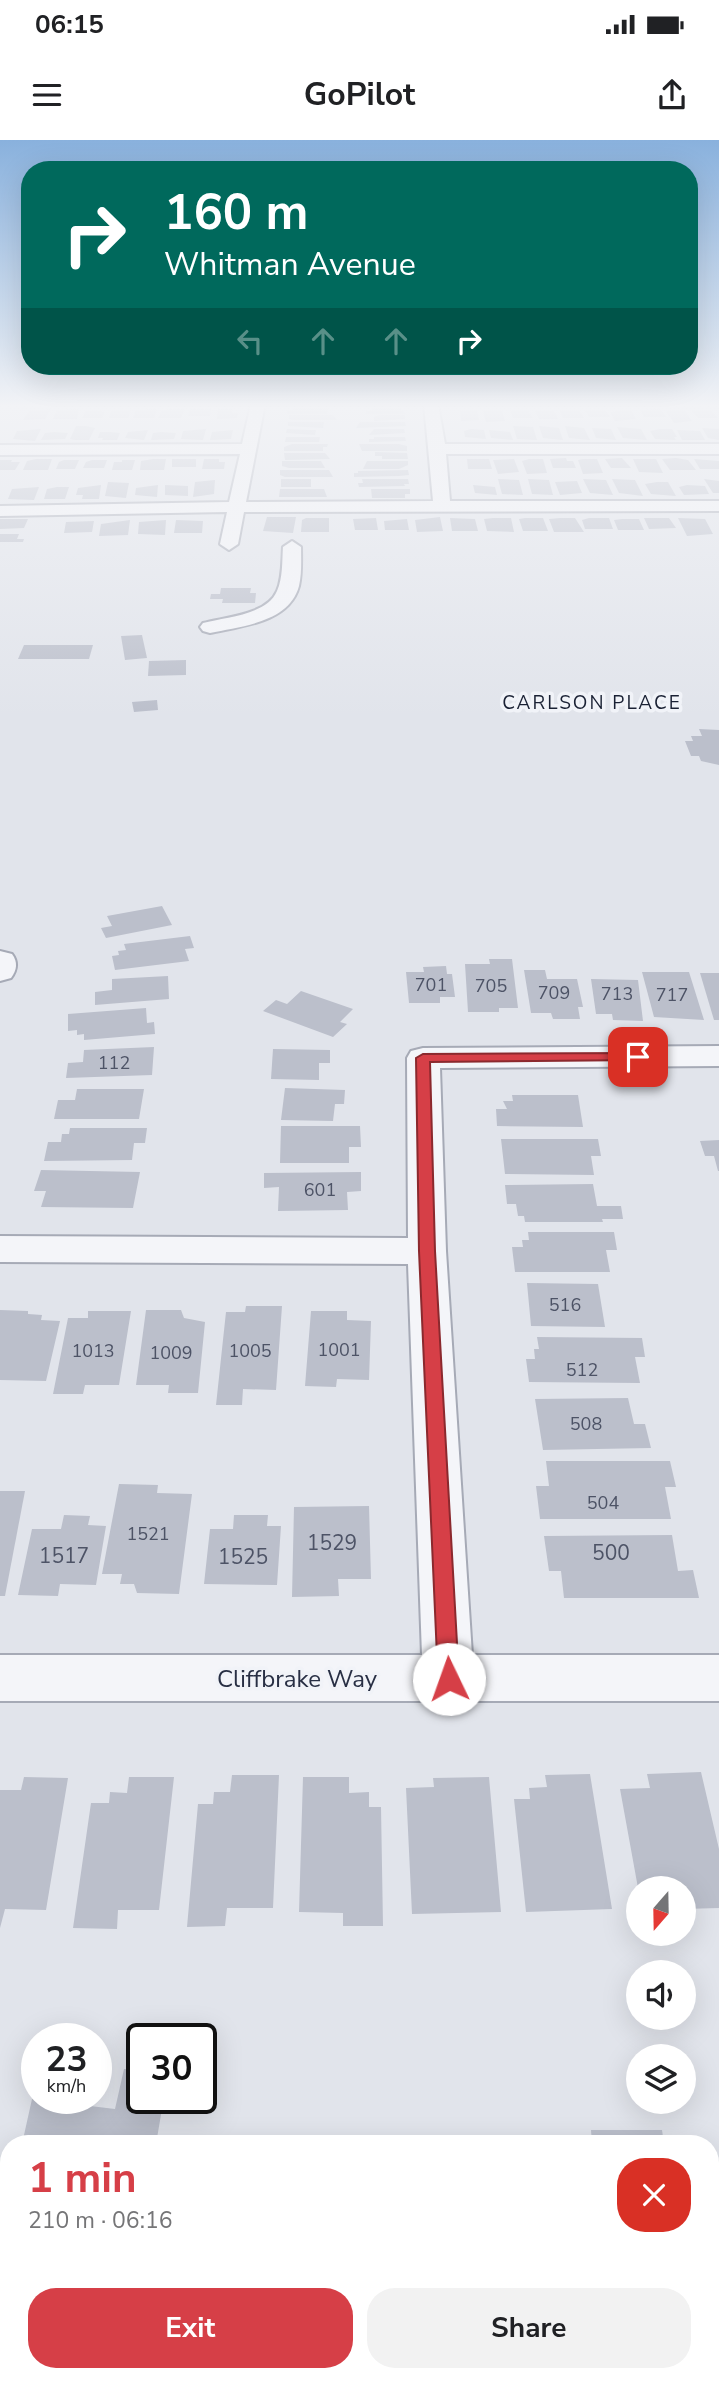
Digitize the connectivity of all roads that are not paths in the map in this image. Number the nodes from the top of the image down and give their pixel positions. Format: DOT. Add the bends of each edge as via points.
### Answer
graph roads {
  1 [pos="143,509"];
  2 [pos="237,509"];
  3 [pos="0,511"];
  4 [pos="229,544"];
  5 [pos="292,547"];
  6 [pos="210,626"];
  7 [pos="1,960"];
  8 [pos="0,972"];
  9 [pos="719,1056"];
  10 [pos="0,1249"];
  11 [pos="427,1251"];
  12 [pos="0,1678"];
  13 [pos="719,1678"];
  14 [pos="449,1679"];
  1 -- 3 [label="street"];
  2 -- 4 [label="street"];
  5 -- 6 [label="street" via="284,598 258,614"];
  7 -- 8 [label="street"];
  9 -- 11 [label="street" via="423,1058"];
  10 -- 11 [label="street"];
  11 -- 14 [label="street"];
  12 -- 14 [label="street, Cliffbrake Way"];
  13 -- 14 [label="street, Cliffbrake Way"];
}
